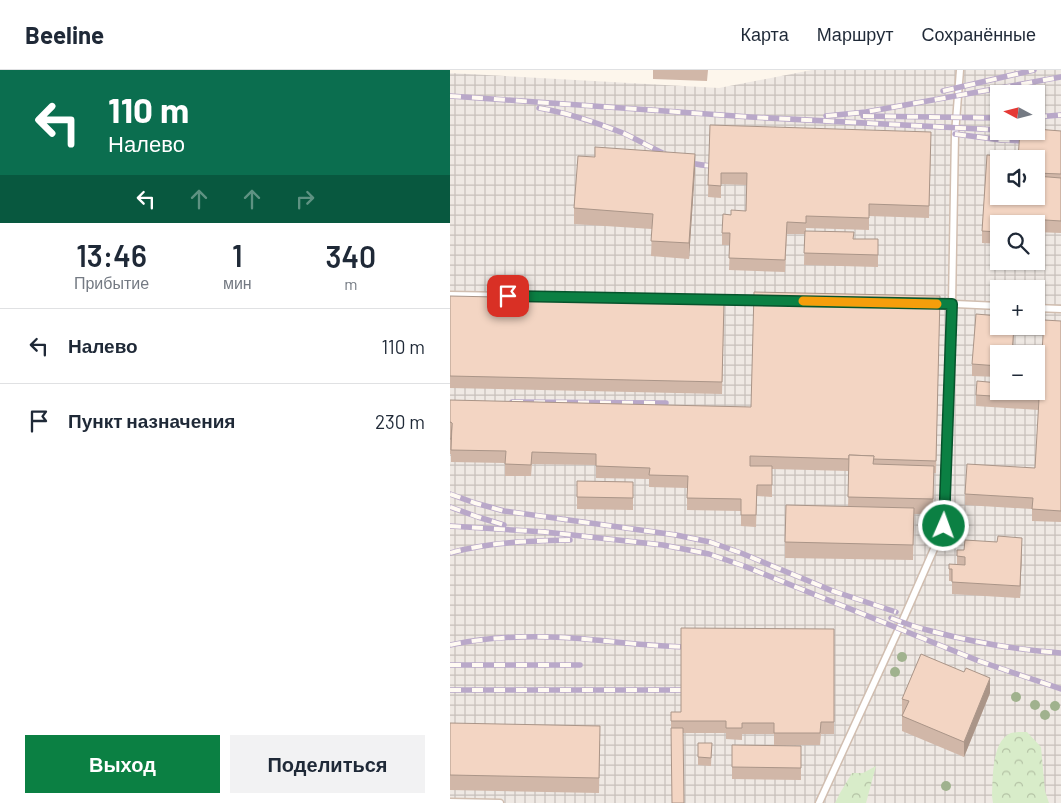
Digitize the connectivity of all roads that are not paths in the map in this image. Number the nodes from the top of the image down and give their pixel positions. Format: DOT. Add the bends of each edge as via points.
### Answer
graph roads {
  1 [pos="960,70"];
  2 [pos="450,295"];
  3 [pos="765,300"];
  4 [pos="922,303"];
  5 [pos="952,304"];
  6 [pos="990,306"];
  7 [pos="1045,308"];
  8 [pos="1061,309"];
  9 [pos="450,802"];
  10 [pos="500,803"];
  11 [pos="819,803"];
  1 -- 5 [label="lane" via="955,134"];
  2 -- 3 [label="lane"];
  4 -- 5 [label="lane"];
  5 -- 6 [label="lane"];
  5 -- 11 [label="lane" via="944,526"];
  7 -- 8 [label="lane"];
  9 -- 10 [label="lane"];
}
